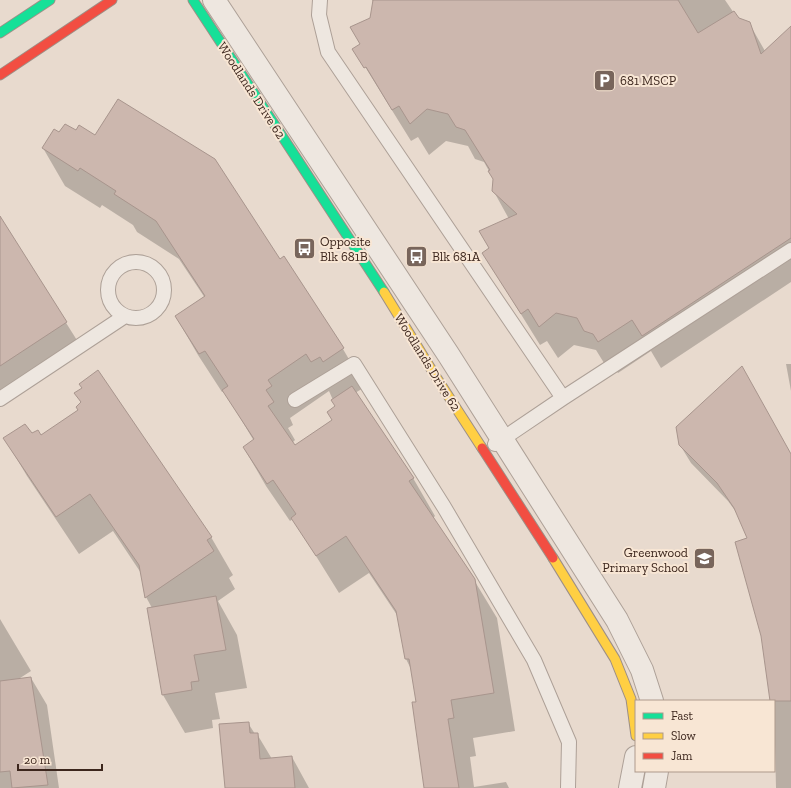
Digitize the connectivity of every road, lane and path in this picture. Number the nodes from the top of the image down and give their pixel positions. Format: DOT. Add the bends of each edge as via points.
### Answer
graph roads {
  1 [pos="50,0"];
  2 [pos="112,0"];
  3 [pos="194,0"];
  4 [pos="214,0"];
  5 [pos="320,0"];
  6 [pos="0,33"];
  7 [pos="0,76"];
  8 [pos="791,250"];
  9 [pos="125,316"];
  10 [pos="563,398"];
  11 [pos="0,399"];
  12 [pos="295,400"];
  13 [pos="493,446"];
  14 [pos="652,700"];
  15 [pos="635,729"];
  16 [pos="635,762"];
  17 [pos="657,772"];
  18 [pos="568,788"];
  19 [pos="630,788"];
  20 [pos="654,788"];
  1 -- 6 [label="street"];
  2 -- 7 [label="street"];
  3 -- 13 [label="street, Woodlands Drive 62" via="377,280 436,377"];
  4 -- 13 [label="street, Woodlands Drive 62" via="448,354"];
  5 -- 10 [label="lane" via="320,15 328,52"];
  8 -- 10 [label="lane"];
  9 -- 9 [label="lane" via="109,299 109,282 119,267 127,263 144,263 156,270 164,283 162,302 148,316 139,319"];
  9 -- 11 [label="lane"];
  10 -- 13 [label="lane"];
  12 -- 18 [label="lane" via="354,364 444,508 534,660 569,742"];
  13 -- 14 [label="street, Woodlands Drive 62" via="617,620 642,670"];
  13 -- 15 [label="street, Woodlands Drive 62" via="548,549 615,659 631,699"];
  16 -- 19 [label="street"];
  17 -- 20 [label="street"];
}
